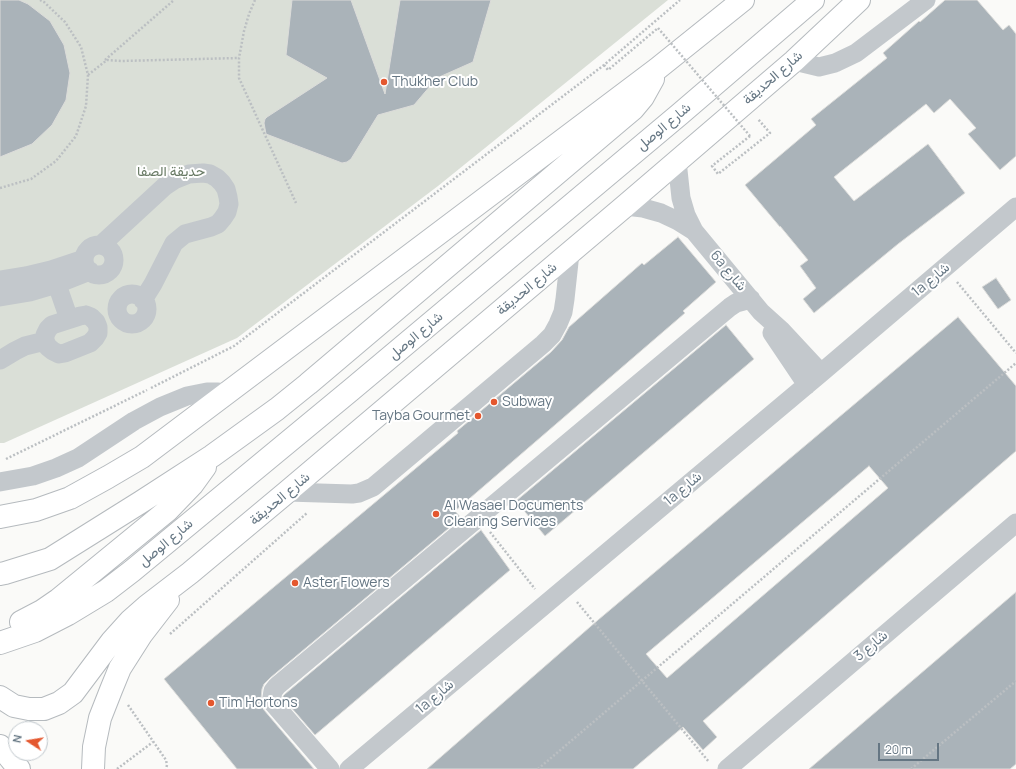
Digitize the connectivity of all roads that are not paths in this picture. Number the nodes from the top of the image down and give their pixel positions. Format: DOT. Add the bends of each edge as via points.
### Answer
graph roads {
  1 [pos="743,0"];
  2 [pos="813,0"];
  3 [pos="859,0"];
  4 [pos="926,0"];
  5 [pos="794,61"];
  6 [pos="658,69"];
  7 [pos="677,161"];
  8 [pos="625,206"];
  9 [pos="1016,207"];
  10 [pos="694,231"];
  11 [pos="101,245"];
  12 [pos="570,253"];
  13 [pos="93,268"];
  14 [pos="54,277"];
  15 [pos="0,280"];
  16 [pos="0,297"];
  17 [pos="123,298"];
  18 [pos="143,300"];
  19 [pos="756,306"];
  20 [pos="69,319"];
  21 [pos="46,341"];
  22 [pos="5,352"];
  23 [pos="814,379"];
  24 [pos="227,393"];
  25 [pos="212,456"];
  26 [pos="0,482"];
  27 [pos="287,492"];
  28 [pos="0,517"];
  29 [pos="1016,523"];
  30 [pos="190,573"];
  31 [pos="0,574"];
  32 [pos="0,635"];
  33 [pos="0,643"];
  34 [pos="0,697"];
  35 [pos="0,746"];
  36 [pos="19,769"];
  37 [pos="93,769"];
  38 [pos="330,769"];
  39 [pos="349,769"];
  40 [pos="727,769"];
  1 -- 6 [label="main road"];
  2 -- 33 [label="main road, شارع الوصل" via="351,390 132,571 106,591 68,614 35,631"];
  3 -- 5 [label="main road, شارع الحديقة"];
  4 -- 5 [label="street" via="856,54 819,67"];
  5 -- 7 [label="main road, شارع الحديقة"];
  6 -- 24 [label="main road"];
  6 -- 25 [label="main road" via="643,97 633,109 308,384"];
  7 -- 8 [label="main road, شارع الحديقة"];
  7 -- 10 [label="street, 6a شارع" via="681,198"];
  8 -- 10 [label="street, 6a شارع" via="661,213"];
  8 -- 12 [label="main road, شارع الحديقة"];
  9 -- 23 [label="street, 1a شارع"];
  10 -- 19 [label="street, 6a شارع"];
  11 -- 13 [label="street" via="88,250"];
  11 -- 13 [label="street" via="113,255 113,265 110,270"];
  11 -- 18 [label="street" via="174,180 189,174 203,173 210,174 222,183 228,197 227,212 223,218 218,224 185,234 174,243"];
  12 -- 27 [label="main road, شارع الحديقة"];
  12 -- 27 [label="street" via="563,312 552,335 543,344 373,487 359,493"];
  13 -- 14 [label="street"];
  13 -- 17 [label="street"];
  14 -- 15 [label="street" via="26,276"];
  14 -- 16 [label="street" via="30,292"];
  14 -- 20 [label="street"];
  17 -- 18 [label="street" via="134,295"];
  17 -- 18 [label="street" via="119,302 117,313 124,322 130,324 136,324 144,317 146,305"];
  19 -- 23 [label="street, 6a شارع" via="781,330"];
  19 -- 38 [label="street" via="736,303 730,307 273,691 273,703"];
  20 -- 21 [label="street" via="52,325 45,335"];
  20 -- 21 [label="street" via="86,315 91,318 98,327 95,338 90,343 59,354 48,347"];
  21 -- 22 [label="street"];
  23 -- 39 [label="street, 1a شارع"];
  24 -- 26 [label="street" via="207,392 187,396 134,421 78,458 33,476"];
  24 -- 28 [label="main road" via="142,457 70,498 36,510"];
  25 -- 31 [label="main road" via="50,559"];
  25 -- 32 [label="main road" via="192,485 168,510 58,600 6,629"];
  27 -- 30 [label="main road, شارع الحديقة"];
  29 -- 40 [label="street, شارع 3"];
  30 -- 34 [label="main road" via="130,621 73,693 59,703 29,709 14,706"];
  30 -- 37 [label="main road" via="141,635 120,668 100,718 94,747"];
  35 -- 36 [label="main road"];
}
